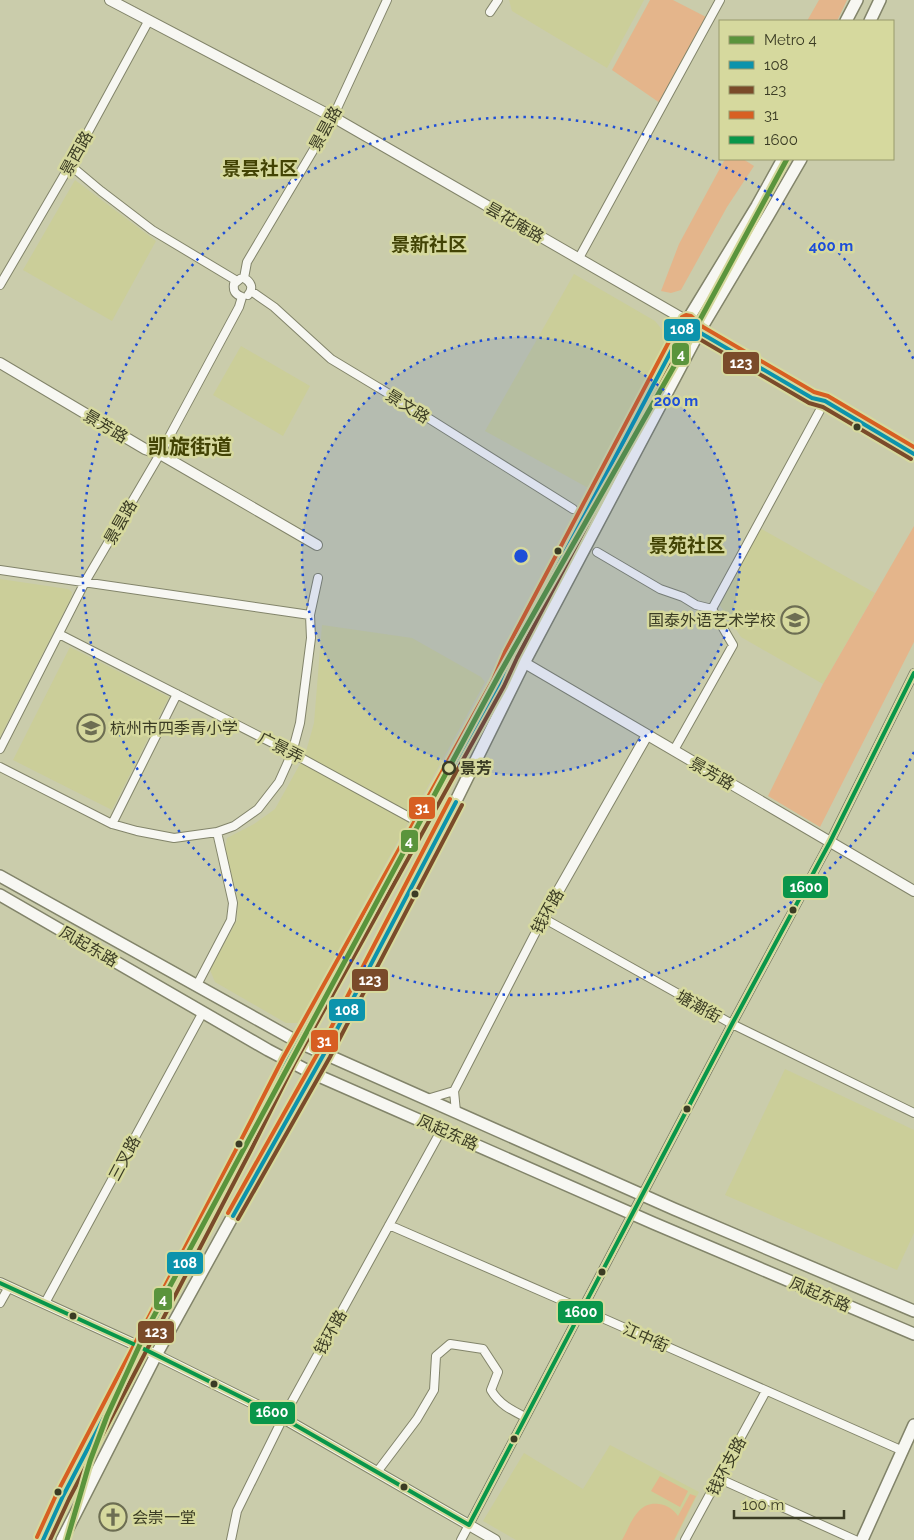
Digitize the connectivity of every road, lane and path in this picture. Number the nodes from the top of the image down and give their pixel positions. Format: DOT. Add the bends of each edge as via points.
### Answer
graph roads {
  1 [pos="110,0"];
  2 [pos="388,0"];
  3 [pos="498,0"];
  4 [pos="720,0"];
  5 [pos="857,0"];
  6 [pos="880,0"];
  7 [pos="490,12"];
  8 [pos="150,20"];
  9 [pos="847,20"];
  10 [pos="870,20"];
  11 [pos="333,117"];
  12 [pos="782,160"];
  13 [pos="800,160"];
  14 [pos="70,165"];
  15 [pos="579,258"];
  16 [pos="240,280"];
  17 [pos="0,285"];
  18 [pos="251,291"];
  19 [pos="242,297"];
  20 [pos="687,321"];
  21 [pos="699,332"];
  22 [pos="0,363"];
  23 [pos="825,401"];
  24 [pos="160,454"];
  25 [pos="914,454"];
  26 [pos="573,509"];
  27 [pos="317,545"];
  28 [pos="597,552"];
  29 [pos="0,570"];
  30 [pos="318,578"];
  31 [pos="85,582"];
  32 [pos="712,609"];
  33 [pos="310,615"];
  34 [pos="59,634"];
  35 [pos="511,655"];
  36 [pos="524,663"];
  37 [pos="914,673"];
  38 [pos="177,694"];
  39 [pos="647,735"];
  40 [pos="0,749"];
  41 [pos="674,750"];
  42 [pos="292,753"];
  43 [pos="0,767"];
  44 [pos="420,823"];
  45 [pos="112,824"];
  46 [pos="217,832"];
  47 [pos="830,842"];
  48 [pos="0,876"];
  49 [pos="914,890"];
  50 [pos="0,895"];
  51 [pos="543,918"];
  52 [pos="197,985"];
  53 [pos="203,1012"];
  54 [pos="732,1024"];
  55 [pos="298,1042"];
  56 [pos="324,1054"];
  57 [pos="288,1061"];
  58 [pos="312,1073"];
  59 [pos="454,1091"];
  60 [pos="427,1099"];
  61 [pos="456,1112"];
  62 [pos="914,1113"];
  63 [pos="442,1129"];
  64 [pos="643,1195"];
  65 [pos="632,1214"];
  66 [pos="389,1225"];
  67 [pos="4,1285"];
  68 [pos="0,1302"];
  69 [pos="45,1304"];
  70 [pos="582,1308"];
  71 [pos="914,1312"];
  72 [pos="914,1334"];
  73 [pos="140,1347"];
  74 [pos="156,1355"];
  75 [pos="766,1391"];
  76 [pos="282,1418"];
  77 [pos="525,1418"];
  78 [pos="914,1425"];
  79 [pos="903,1451"];
  80 [pos="378,1472"];
  81 [pos="720,1479"];
  82 [pos="469,1525"];
  83 [pos="43,1540"];
  84 [pos="62,1540"];
  85 [pos="231,1540"];
  86 [pos="461,1540"];
  87 [pos="495,1540"];
  88 [pos="685,1540"];
  89 [pos="855,1540"];
  90 [pos="862,1540"];
  1 -- 8 [label="street, 昙花庵路"];
  2 -- 11 [label="street, 景昙路"];
  3 -- 7 [label="street"];
  4 -- 15 [label="street"];
  5 -- 9 [label="main road"];
  6 -- 10 [label="main road"];
  8 -- 11 [label="street, 昙花庵路"];
  8 -- 14 [label="street, 景西路"];
  11 -- 15 [label="street, 昙花庵路"];
  11 -- 16 [label="street, 景昙路" via="247,262"];
  12 -- 20 [label="main road"];
  13 -- 21 [label="main road"];
  14 -- 16 [label="street" via="100,192 152,230"];
  14 -- 17 [label="street, 景西路"];
  15 -- 20 [label="street, 昙花庵路"];
  16 -- 18 [label="street" via="249,281"];
  16 -- 19 [label="street" via="234,284 234,290"];
  18 -- 19 [label="street"];
  18 -- 26 [label="street, 景文路" via="274,307 331,359"];
  19 -- 24 [label="street, 景昙路"];
  20 -- 21 [label="street, 昙花庵路"];
  20 -- 35 [label="main road"];
  21 -- 23 [label="street, 昙花庵路" via="812,398"];
  21 -- 36 [label="main road"];
  22 -- 24 [label="street, 景芳路" via="145,449"];
  23 -- 25 [label="street, 昙花庵路"];
  23 -- 32 [label="street"];
  24 -- 27 [label="street, 景芳路"];
  24 -- 31 [label="street, 景昙路"];
  28 -- 32 [label="street" via="660,589"];
  29 -- 31 [label="street"];
  30 -- 33 [label="street"];
  31 -- 33 [label="street"];
  31 -- 34 [label="street, 景昙路"];
  32 -- 41 [label="street" via="733,645"];
  33 -- 42 [label="street" via="311,638 300,723"];
  34 -- 38 [label="street, 广景弄"];
  34 -- 40 [label="street, 景昙路"];
  35 -- 36 [label="street, 景芳路"];
  35 -- 44 [label="main road" via="499,683"];
  36 -- 39 [label="street, 景芳路"];
  36 -- 56 [label="main road" via="443,828"];
  37 -- 47 [label="street"];
  38 -- 42 [label="street, 广景弄"];
  38 -- 45 [label="street"];
  39 -- 41 [label="street, 景芳路"];
  39 -- 51 [label="street, 钱环路"];
  41 -- 47 [label="street, 景芳路"];
  42 -- 44 [label="street, 广景弄"];
  42 -- 46 [label="street" via="279,782 258,809 234,826"];
  43 -- 45 [label="street"];
  44 -- 55 [label="main road"];
  45 -- 46 [label="street" via="174,838"];
  46 -- 52 [label="street" via="233,903 231,920"];
  47 -- 49 [label="street, 景芳路"];
  47 -- 54 [label="street"];
  48 -- 52 [label="main road, 凤起东路"];
  50 -- 53 [label="main road, 凤起东路"];
  51 -- 54 [label="street, 塘潮街"];
  51 -- 59 [label="street, 钱环路"];
  52 -- 55 [label="main road, 凤起东路"];
  53 -- 57 [label="main road, 凤起东路"];
  53 -- 69 [label="street, 三叉路"];
  54 -- 62 [label="street, 塘潮街"];
  54 -- 64 [label="street"];
  55 -- 56 [label="main road, 凤起东路"];
  55 -- 57 [label="main road"];
  56 -- 58 [label="main road"];
  56 -- 60 [label="main road, 凤起东路"];
  57 -- 58 [label="main road, 凤起东路"];
  57 -- 73 [label="main road"];
  58 -- 63 [label="main road, 凤起东路"];
  58 -- 74 [label="main road"];
  59 -- 60 [label="street"];
  59 -- 61 [label="street"];
  60 -- 61 [label="main road, 凤起东路"];
  61 -- 64 [label="main road, 凤起东路"];
  63 -- 65 [label="main road, 凤起东路"];
  63 -- 66 [label="street, 钱环路"];
  64 -- 65 [label="street"];
  64 -- 71 [label="main road, 凤起东路"];
  65 -- 70 [label="street"];
  65 -- 72 [label="main road, 凤起东路"];
  66 -- 70 [label="street, 江中街"];
  66 -- 76 [label="street, 钱环路"];
  67 -- 68 [label="street"];
  67 -- 69 [label="street"];
  69 -- 73 [label="street"];
  70 -- 75 [label="street, 江中街"];
  70 -- 77 [label="street"];
  73 -- 74 [label="street"];
  73 -- 83 [label="main road"];
  74 -- 76 [label="street"];
  74 -- 84 [label="main road"];
  75 -- 79 [label="street, 江中街"];
  75 -- 81 [label="street, 钱环支路"];
  76 -- 80 [label="street"];
  76 -- 85 [label="street, 钱环路" via="237,1511"];
  77 -- 80 [label="street" via="499,1403 494,1396 491,1390 498,1372 483,1349 450,1344 436,1356 434,1390 418,1419"];
  77 -- 82 [label="street"];
  78 -- 79 [label="main road"];
  79 -- 90 [label="main road"];
  80 -- 82 [label="street"];
  81 -- 88 [label="street, 钱环支路"];
  81 -- 89 [label="street"];
  82 -- 86 [label="street"];
  82 -- 87 [label="street"];
}
